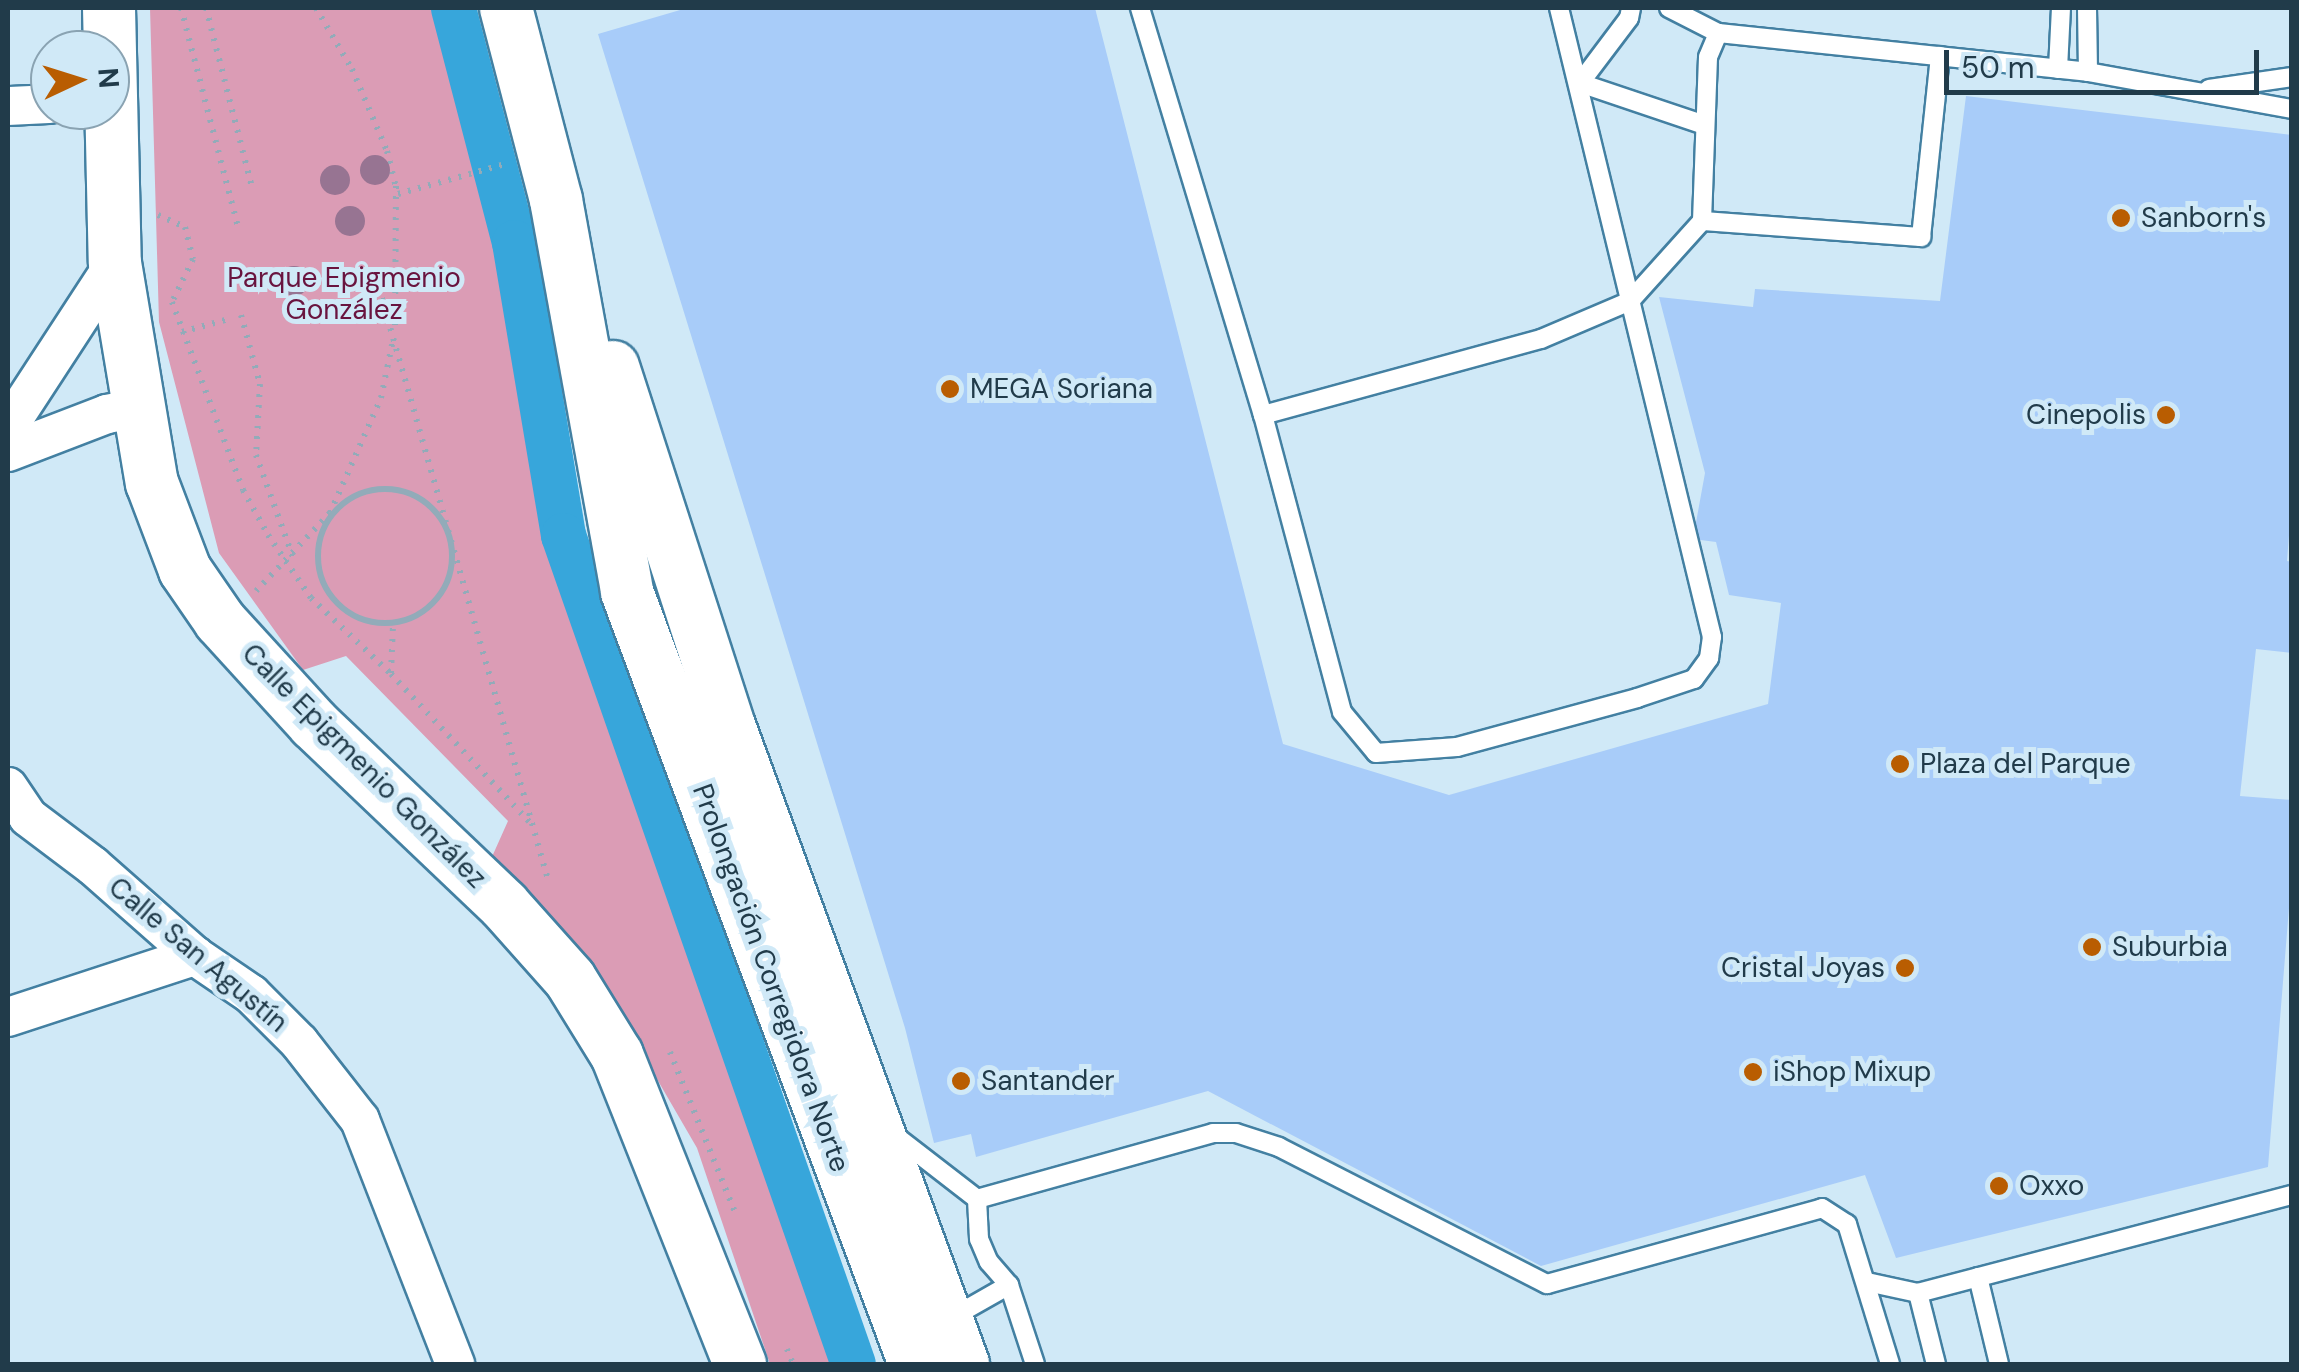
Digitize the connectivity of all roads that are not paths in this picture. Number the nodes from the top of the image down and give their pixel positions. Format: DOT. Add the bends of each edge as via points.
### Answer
graph roads {
  1 [pos="507,8"];
  2 [pos="1140,8"];
  3 [pos="1559,8"];
  4 [pos="1631,8"];
  5 [pos="1669,8"];
  6 [pos="2061,8"];
  7 [pos="2087,8"];
  8 [pos="1718,33"];
  9 [pos="1940,56"];
  10 [pos="2058,69"];
  11 [pos="2088,72"];
  12 [pos="2292,77"];
  13 [pos="1580,84"];
  14 [pos="2198,92"];
  15 [pos="2292,108"];
  16 [pos="1705,125"];
  17 [pos="112,130"];
  18 [pos="556,200"];
  19 [pos="1702,222"];
  20 [pos="115,263"];
  21 [pos="1630,301"];
  22 [pos="138,408"];
  23 [pos="1263,414"];
  24 [pos="8,426"];
  25 [pos="8,452"];
  26 [pos="8,787"];
  27 [pos="195,956"];
  28 [pos="8,1017"];
  29 [pos="870,1115"];
  30 [pos="2292,1196"];
  31 [pos="977,1199"];
  32 [pos="1978,1277"];
  33 [pos="1867,1282"];
  34 [pos="1009,1285"];
  35 [pos="1918,1293"];
  36 [pos="955,1343"];
  37 [pos="456,1364"];
  38 [pos="740,1364"];
  39 [pos="916,1364"];
  40 [pos="1035,1364"];
  41 [pos="1890,1364"];
  42 [pos="1936,1364"];
  43 [pos="1999,1364"];
  1 -- 18 [label="main road"];
  2 -- 23 [label="lane"];
  3 -- 13 [label="lane"];
  4 -- 13 [label="lane"];
  5 -- 8 [label="lane"];
  6 -- 10 [label="lane"];
  7 -- 11 [label="lane"];
  8 -- 9 [label="lane"];
  8 -- 16 [label="lane" via="1708,57"];
  9 -- 10 [label="lane"];
  9 -- 19 [label="lane" via="1924,228 1915,240"];
  10 -- 11 [label="lane"];
  11 -- 14 [label="lane"];
  12 -- 14 [label="lane"];
  13 -- 16 [label="lane"];
  13 -- 21 [label="lane"];
  14 -- 15 [label="lane"];
  16 -- 19 [label="lane"];
  17 -- 20 [label="main road, Calle Epigmenio González"];
  18 -- 29 [label="main road" via="729,726"];
  18 -- 39 [label="main road, Prolongación Corregidora Norte" via="627,592"];
  19 -- 21 [label="lane"];
  20 -- 22 [label="main road, Calle Epigmenio González"];
  20 -- 24 [label="street"];
  21 -- 23 [label="lane" via="1541,339"];
  21 -- 23 [label="lane" via="1712,637 1709,658 1694,679 1457,746 1376,753 1342,712"];
  22 -- 25 [label="street"];
  22 -- 38 [label="main road, Calle Epigmenio González" via="152,483 185,570 220,621 314,724 504,904 570,980 617,1055"];
  26 -- 27 [label="street, Calle San Agustín" via="28,817"];
  27 -- 28 [label="street"];
  27 -- 37 [label="street, Calle San Agustín" via="251,994 360,1120"];
  29 -- 31 [label="lane"];
  29 -- 36 [label="main road"];
  30 -- 32 [label="lane"];
  31 -- 33 [label="lane" via="1236,1132 1547,1284 1822,1208 1847,1224"];
  31 -- 34 [label="lane" via="979,1238 988,1262"];
  32 -- 35 [label="lane"];
  32 -- 43 [label="lane"];
  33 -- 35 [label="lane"];
  33 -- 41 [label="lane"];
  34 -- 36 [label="lane"];
  34 -- 40 [label="lane"];
  35 -- 42 [label="lane"];
}
